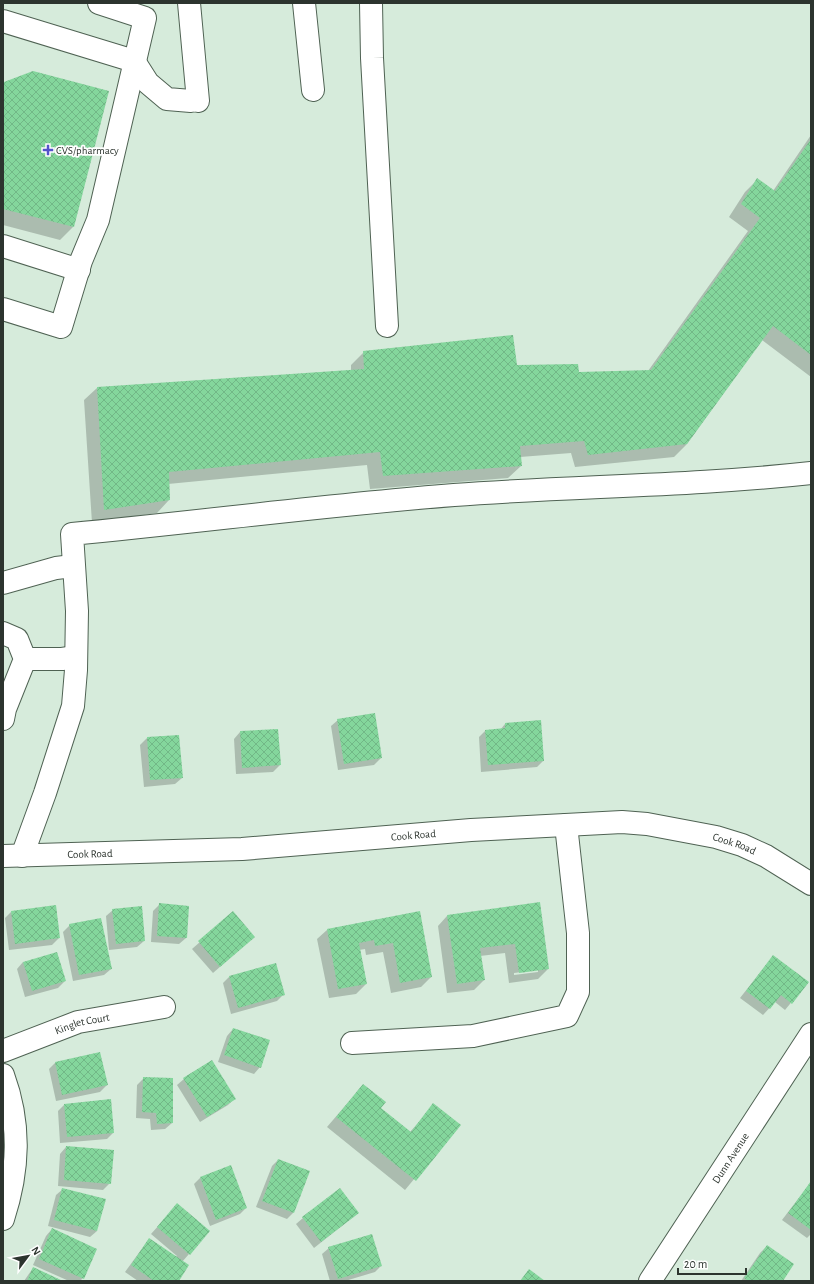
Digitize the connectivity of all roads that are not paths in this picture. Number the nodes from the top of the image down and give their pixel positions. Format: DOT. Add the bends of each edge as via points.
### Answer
graph roads {
  1 [pos="99,3"];
  2 [pos="189,3"];
  3 [pos="304,3"];
  4 [pos="371,3"];
  5 [pos="3,22"];
  6 [pos="134,61"];
  7 [pos="313,90"];
  8 [pos="3,246"];
  9 [pos="79,270"];
  10 [pos="3,309"];
  11 [pos="387,326"];
  12 [pos="811,473"];
  13 [pos="73,566"];
  14 [pos="3,583"];
  15 [pos="3,633"];
  16 [pos="76,656"];
  17 [pos="25,659"];
  18 [pos="3,719"];
  19 [pos="566,825"];
  20 [pos="12,856"];
  21 [pos="811,884"];
  22 [pos="164,1007"];
  23 [pos="811,1034"];
  24 [pos="352,1044"];
  25 [pos="3,1051"];
  26 [pos="3,1075"];
  27 [pos="3,1219"];
  28 [pos="650,1281"];
  1 -- 6 [label="street" via="145,18"];
  2 -- 6 [label="street" via="194,101 167,99 148,83"];
  3 -- 7 [label="street"];
  4 -- 11 [label="street"];
  5 -- 6 [label="street"];
  6 -- 9 [label="street" via="98,220"];
  8 -- 9 [label="street"];
  9 -- 10 [label="street" via="61,327"];
  12 -- 13 [label="street" via="752,479 456,495 72,534"];
  13 -- 14 [label="street" via="56,568"];
  13 -- 16 [label="street" via="77,611"];
  15 -- 17 [label="street" via="17,639"];
  16 -- 17 [label="street" via="62,660"];
  16 -- 20 [label="street" via="73,706 45,793"];
  17 -- 18 [label="street"];
  19 -- 20 [label="street, Cook Road" via="471,830 242,849"];
  19 -- 21 [label="street, Cook Road" via="622,822 647,824 716,837 766,856"];
  19 -- 24 [label="street" via="578,933 578,992 567,1016 473,1036"];
  22 -- 25 [label="street, Kinglet Court" via="78,1022"];
  23 -- 28 [label="street, Dunn Avenue"];
  26 -- 27 [label="street" via="17,1132 15,1171"];
}
